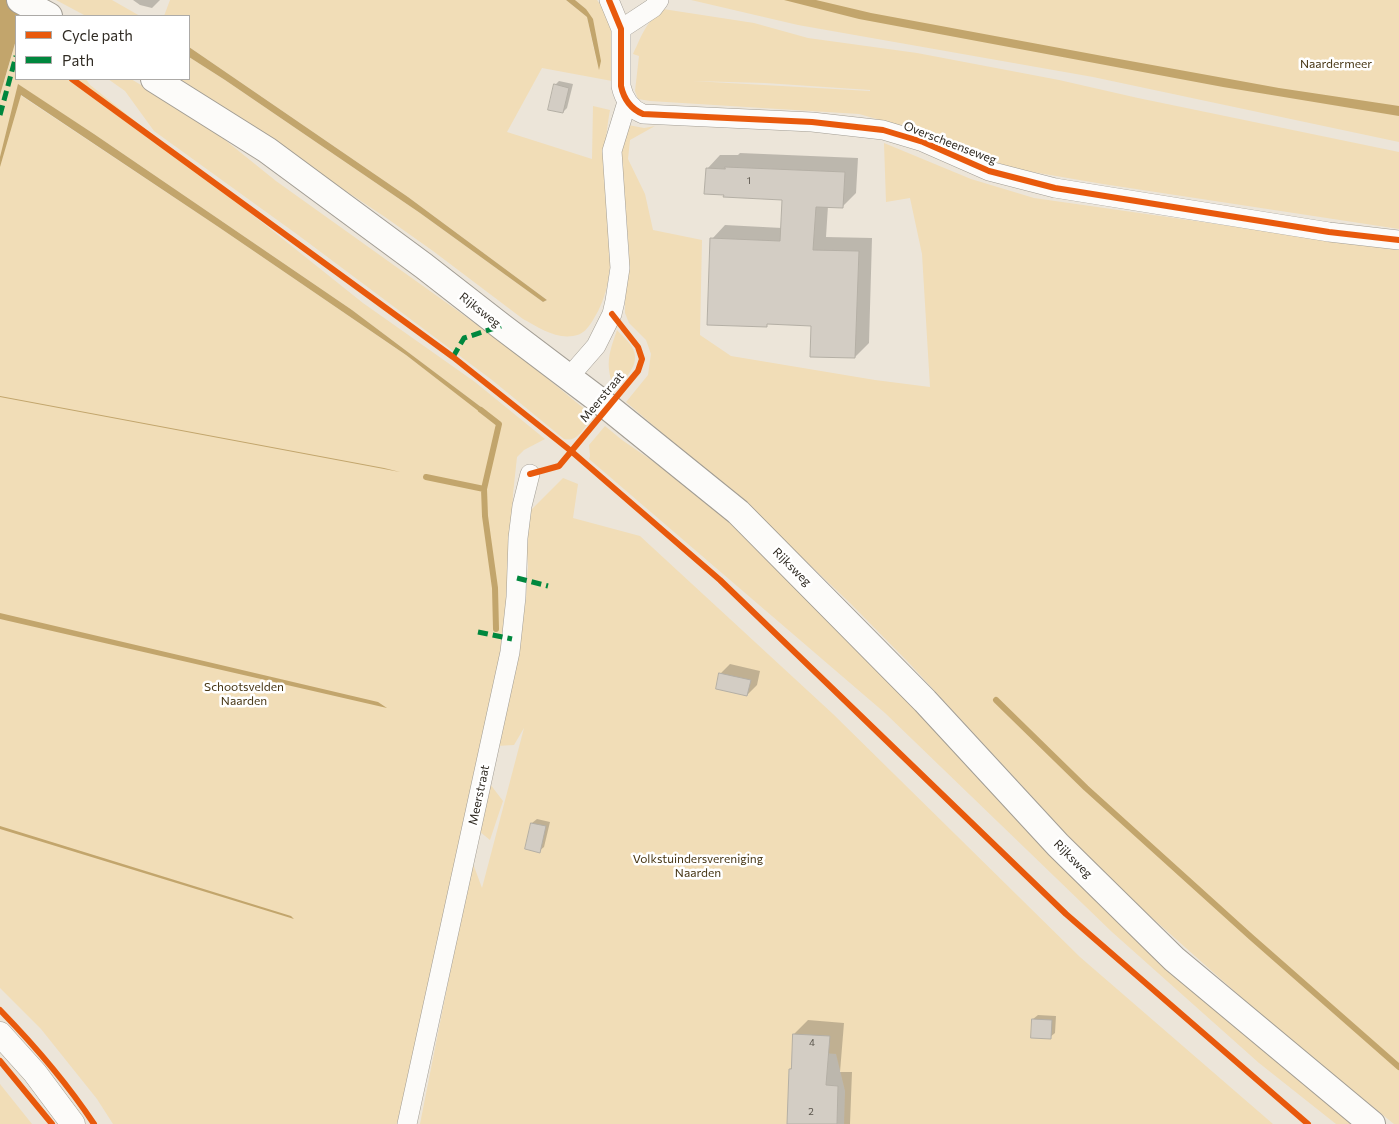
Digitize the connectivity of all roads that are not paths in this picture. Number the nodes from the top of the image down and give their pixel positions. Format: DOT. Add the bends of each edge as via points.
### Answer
graph roads {
  1 [pos="609,0"];
  2 [pos="659,0"];
  3 [pos="621,29"];
  4 [pos="156,80"];
  5 [pos="627,102"];
  6 [pos="1399,240"];
  7 [pos="569,377"];
  8 [pos="530,474"];
  9 [pos="0,1034"];
  10 [pos="73,1124"];
  11 [pos="407,1124"];
  12 [pos="1372,1124"];
  1 -- 3 [label="street"];
  2 -- 3 [label="street"];
  3 -- 5 [label="street" via="621,86"];
  4 -- 7 [label="main road, Rijksweg" via="267,150"];
  5 -- 6 [label="street, Overscheenseweg" via="643,114 812,122 883,130 923,142 988,171 1055,188 1329,232"];
  5 -- 7 [label="street" via="612,151 620,268 615,301 596,346"];
  7 -- 12 [label="main road, Rijksweg" via="738,512 925,701 1058,845 1174,959"];
  8 -- 11 [label="street, Meerstraat" via="518,538 510,652"];
  9 -- 10 [label="street"];
}
